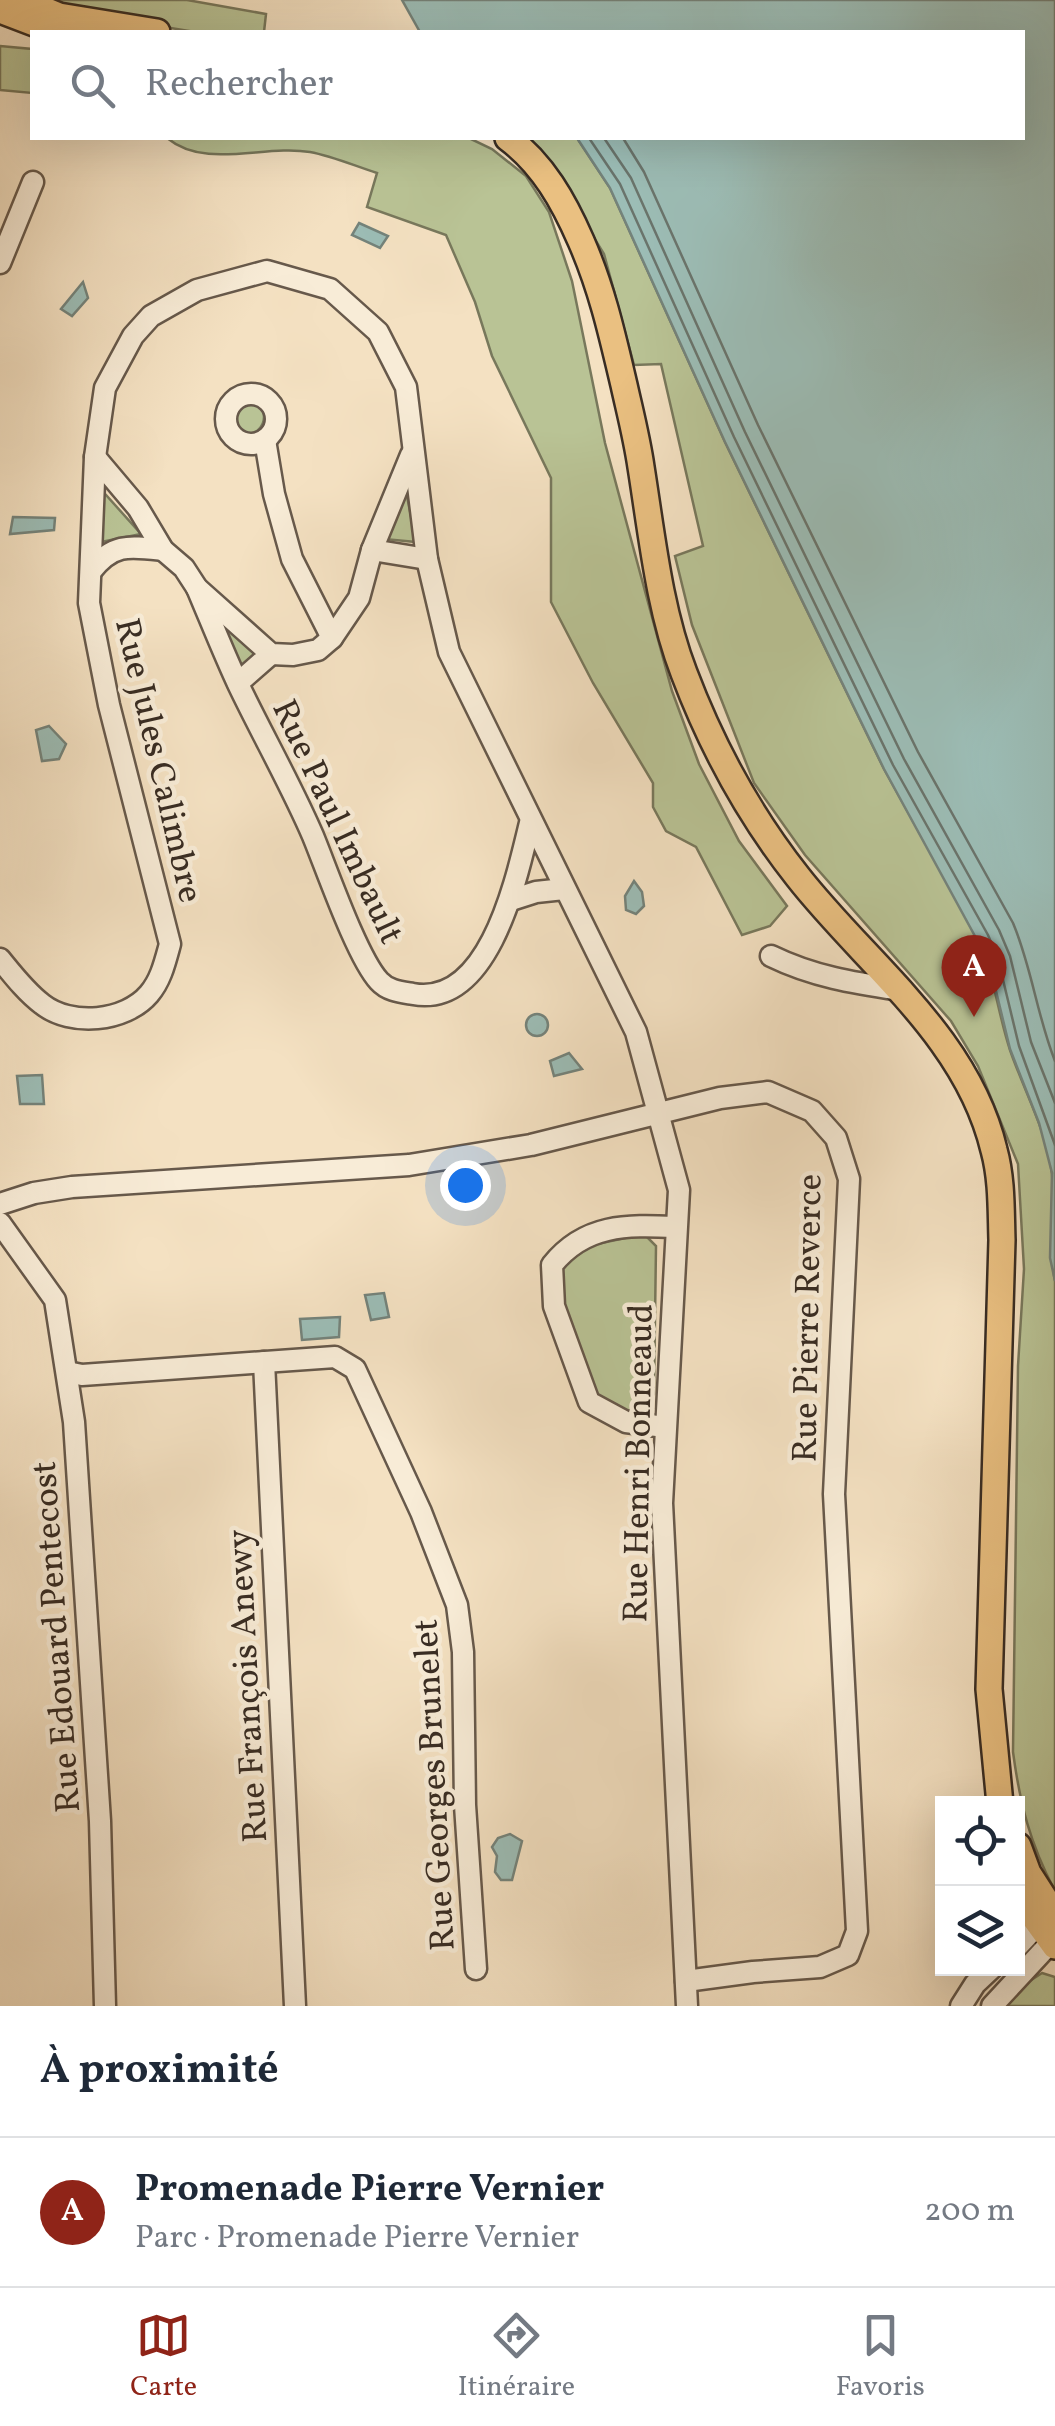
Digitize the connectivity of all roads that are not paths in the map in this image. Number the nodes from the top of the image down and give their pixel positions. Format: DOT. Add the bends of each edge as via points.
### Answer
graph roads {
  1 [pos="0,10"];
  2 [pos="23,11"];
  3 [pos="0,21"];
  4 [pos="55,30"];
  5 [pos="146,30"];
  6 [pos="510,140"];
  7 [pos="33,182"];
  8 [pos="0,263"];
  9 [pos="265,440"];
  10 [pos="412,454"];
  11 [pos="94,457"];
  12 [pos="163,550"];
  13 [pos="372,550"];
  14 [pos="427,559"];
  15 [pos="91,572"];
  16 [pos="197,588"];
  17 [pos="332,638"];
  18 [pos="271,654"];
  19 [pos="238,684"];
  20 [pos="530,823"];
  21 [pos="564,888"];
  22 [pos="511,900"];
  23 [pos="771,956"];
  24 [pos="0,959"];
  25 [pos="616,990"];
  26 [pos="902,990"];
  27 [pos="658,1112"];
  28 [pos="0,1204"];
  29 [pos="0,1224"];
  30 [pos="676,1227"];
  31 [pos="264,1362"];
  32 [pos="67,1372"];
  33 [pos="665,1426"];
  34 [pos="1000,1796"];
  35 [pos="1025,1864"];
  36 [pos="1025,1902"];
  37 [pos="1051,1930"];
  38 [pos="1025,1943"];
  39 [pos="476,1969"];
  40 [pos="984,1976"];
  41 [pos="686,1981"];
  42 [pos="105,2006"];
  43 [pos="296,2006"];
  44 [pos="687,2006"];
  45 [pos="961,2006"];
  46 [pos="992,2006"];
  1 -- 2 [label="main road"];
  2 -- 3 [label="street"];
  2 -- 4 [label="main road"];
  2 -- 5 [label="main road"];
  6 -- 26 [label="main road" via="566,206 608,312 669,630 720,758 800,880"];
  7 -- 8 [label="street"];
  9 -- 17 [label="street" via="292,558"];
  10 -- 11 [label="street, Rue Jules Calimbre" via="406,387 378,332 330,289 267,270 197,290 151,316 105,388"];
  10 -- 13 [label="street"];
  10 -- 14 [label="street, Rue Jules Calimbre"];
  11 -- 12 [label="street, Rue Paul Imbault"];
  11 -- 15 [label="street, Rue Jules Calimbre"];
  12 -- 15 [label="street" via="127,546 103,556"];
  12 -- 16 [label="street, Rue Paul Imbault"];
  13 -- 14 [label="street"];
  13 -- 17 [label="street" via="360,598"];
  14 -- 20 [label="street, Rue Jules Calimbre" via="449,652"];
  15 -- 24 [label="street, Rue Jules Calimbre" via="89,604 109,706 170,944 148,995 132,1009 101,1017 69,1018 44,1006"];
  16 -- 18 [label="street, Rue Paul Imbault"];
  16 -- 19 [label="street, Rue Paul Imbault"];
  17 -- 18 [label="street, Rue Paul Imbault" via="318,650"];
  18 -- 19 [label="street, Rue Paul Imbault"];
  19 -- 22 [label="street, Rue Paul Imbault" via="378,980 430,998 451,988 487,952"];
  20 -- 21 [label="street, Rue Jules Calimbre"];
  20 -- 22 [label="street, Rue Paul Imbault"];
  21 -- 22 [label="street"];
  21 -- 25 [label="street, Rue Jules Calimbre"];
  23 -- 26 [label="street" via="835,980"];
  25 -- 27 [label="street, Rue Henri Bonneaud" via="636,1032"];
  26 -- 34 [label="main road" via="937,1034 979,1107 1001,1192 988,1689"];
  27 -- 28 [label="street, Rue Pierre Reverce" via="531,1145 408,1165 72,1187"];
  27 -- 30 [label="street, Rue Henri Bonneaud" via="679,1190"];
  27 -- 41 [label="street, Rue Pierre Reverce" via="768,1092 812,1112 836,1138 849,1179 834,1494 857,1931 848,1955 820,1967"];
  29 -- 32 [label="street, Rue Edouard Pentecost" via="55,1300"];
  30 -- 33 [label="street, Rue Henri Bonneaud"];
  30 -- 33 [label="street" via="626,1225 570,1243 552,1264 554,1306 589,1402 626,1422"];
  31 -- 32 [label="street, Rue Georges Brunelet"];
  31 -- 39 [label="street, Rue Georges Brunelet" via="336,1356 356,1369 457,1605"];
  31 -- 43 [label="street, Rue François Anewy"];
  32 -- 42 [label="street, Rue Edouard Pentecost" via="100,1821"];
  33 -- 41 [label="street, Rue Henri Bonneaud" via="665,1617"];
  35 -- 37 [label="main road"];
  36 -- 37 [label="main road"];
  37 -- 38 [label="street"];
  37 -- 46 [label="street"];
  40 -- 45 [label="street"];
  41 -- 44 [label="street, Rue Henri Bonneaud"];
}
